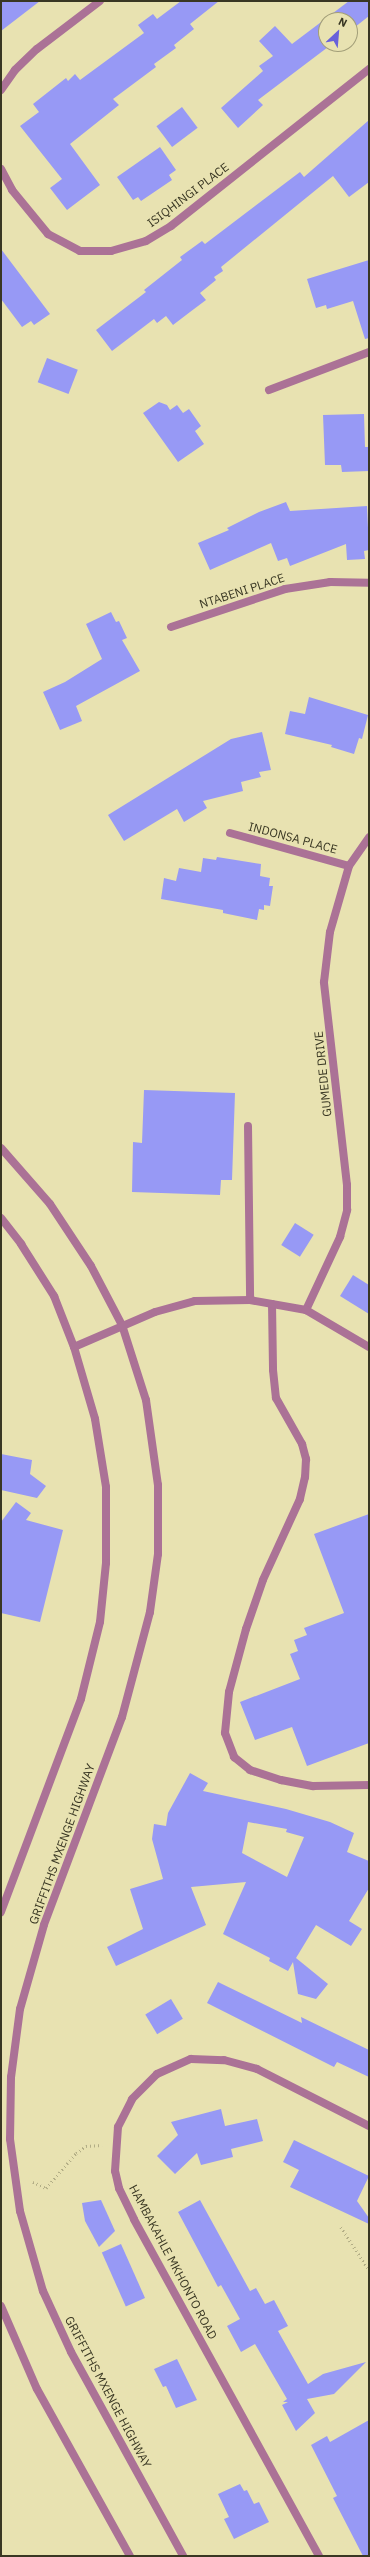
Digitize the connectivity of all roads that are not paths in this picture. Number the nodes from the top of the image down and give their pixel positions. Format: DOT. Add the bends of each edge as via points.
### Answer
graph roads {
  1 [pos="100,1"];
  2 [pos="369,69"];
  3 [pos="1,90"];
  4 [pos="1,169"];
  5 [pos="369,352"];
  6 [pos="269,390"];
  7 [pos="369,583"];
  8 [pos="171,627"];
  9 [pos="230,833"];
  10 [pos="369,837"];
  11 [pos="349,866"];
  12 [pos="248,1126"];
  13 [pos="1,1148"];
  14 [pos="1,1218"];
  15 [pos="250,1300"];
  16 [pos="272,1304"];
  17 [pos="306,1310"];
  18 [pos="122,1325"];
  19 [pos="369,1347"];
  20 [pos="74,1348"];
  21 [pos="369,1785"];
  22 [pos="1,1912"];
  23 [pos="369,2126"];
  24 [pos="1,2306"];
  25 [pos="130,2556"];
  26 [pos="183,2556"];
  27 [pos="320,2556"];
  1 -- 3 [label="street" via="37,49 15,70"];
  2 -- 4 [label="street, ISIQHINGI PLACE" via="171,226 146,241 111,251 80,251 48,234 12,190"];
  5 -- 6 [label="street"];
  7 -- 8 [label="street, NTABENI PLACE" via="330,582 285,589"];
  9 -- 11 [label="street, INDONSA PLACE"];
  10 -- 11 [label="street, GUMEDE DRIVE"];
  11 -- 17 [label="street, GUMEDE DRIVE" via="330,932 324,982 347,1185 347,1210 340,1237"];
  12 -- 15 [label="street"];
  13 -- 18 [label="street, GRIFFITHS MXENGE HIGHWAY" via="50,1204 91,1266"];
  14 -- 20 [label="street" via="22,1244 54,1296"];
  15 -- 16 [label="street"];
  15 -- 18 [label="street" via="195,1301 155,1312"];
  16 -- 17 [label="street"];
  16 -- 21 [label="street" via="276,1398 302,1444 306,1459 305,1477 300,1499 263,1580 246,1630 229,1692 225,1733 234,1757 250,1770 281,1780 313,1786"];
  17 -- 19 [label="street"];
  18 -- 20 [label="street"];
  18 -- 26 [label="street, GRIFFITHS MXENGE HIGHWAY" via="146,1400 158,1485 158,1554 150,1612 122,1717 44,1925 20,2009 12,2077 10,2139 20,2211 43,2291 71,2352"];
  20 -- 22 [label="street" via="96,1419 106,1487 106,1563 100,1622 81,1699"];
  23 -- 27 [label="street, HAMBAKAHLE MKHONTO ROAD" via="257,2069 224,2060 191,2059 157,2074 132,2099 118,2127 116,2144 115,2171 119,2188 134,2220"];
  24 -- 25 [label="street" via="37,2389"];
}
